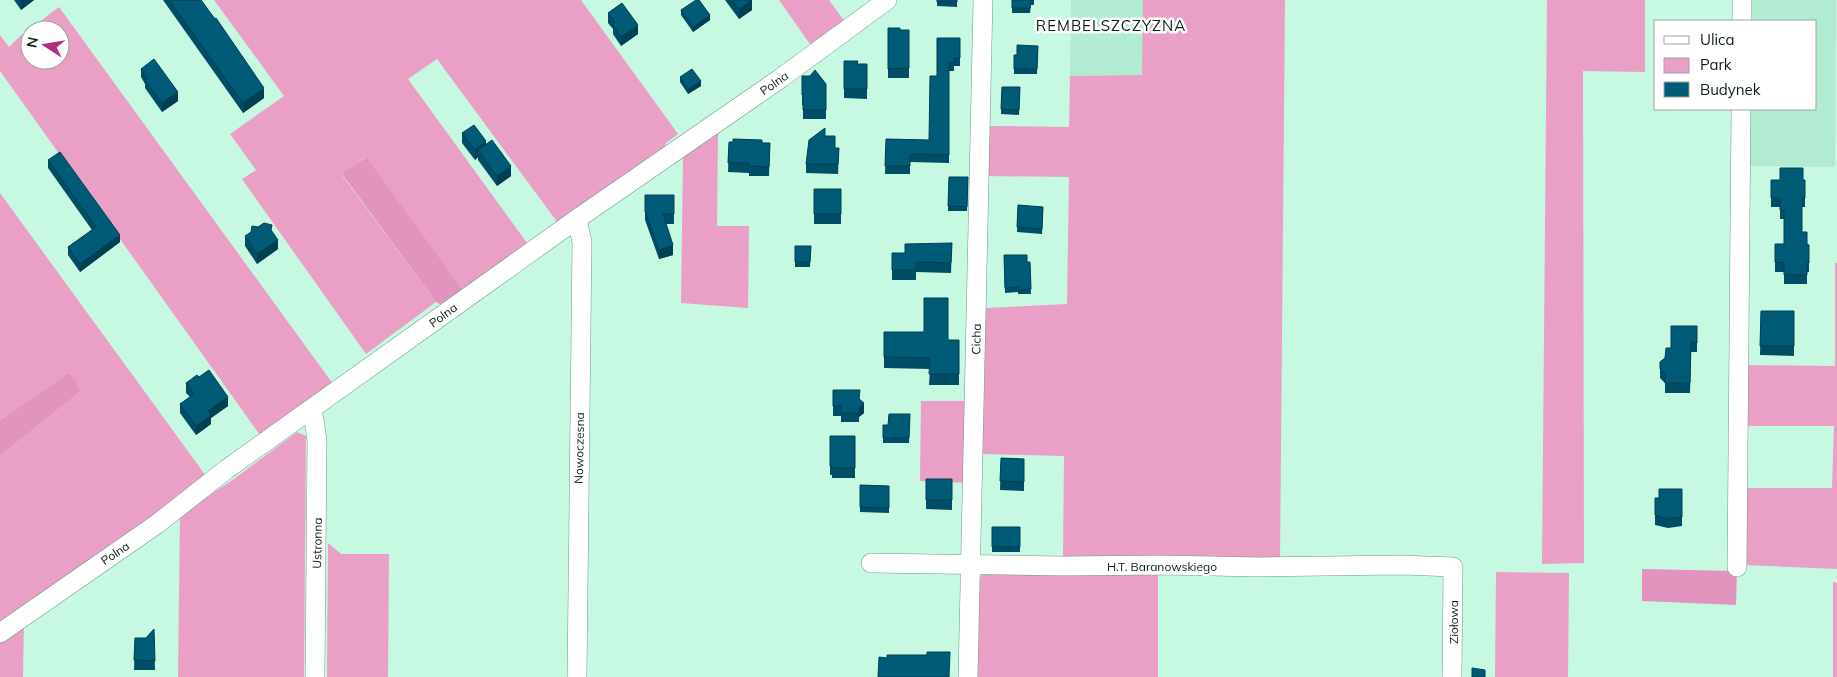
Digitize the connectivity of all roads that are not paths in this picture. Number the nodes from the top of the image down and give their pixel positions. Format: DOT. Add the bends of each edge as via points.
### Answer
graph roads {
  1 [pos="887,0"];
  2 [pos="983,0"];
  3 [pos="1742,0"];
  4 [pos="1742,20"];
  5 [pos="1741,110"];
  6 [pos="577,219"];
  7 [pos="309,410"];
  8 [pos="871,563"];
  9 [pos="970,564"];
  10 [pos="1453,567"];
  11 [pos="1737,567"];
  12 [pos="0,633"];
  13 [pos="316,677"];
  14 [pos="577,677"];
  15 [pos="968,677"];
  16 [pos="1452,677"];
  1 -- 6 [label="street, Polna" via="781,78"];
  2 -- 9 [label="street, Cicha"];
  3 -- 4 [label="street"];
  5 -- 11 [label="street"];
  6 -- 7 [label="street, Polna"];
  6 -- 14 [label="street, Nowoczesna" via="582,242"];
  7 -- 12 [label="street, Polna" via="227,468 157,524"];
  7 -- 13 [label="street, Ustronna" via="314,419 317,440"];
  8 -- 9 [label="street, H.T. Baranowskiego"];
  9 -- 10 [label="street, H.T. Baranowskiego"];
  9 -- 15 [label="street, Cicha"];
  10 -- 16 [label="street, Ziołowa"];
}
